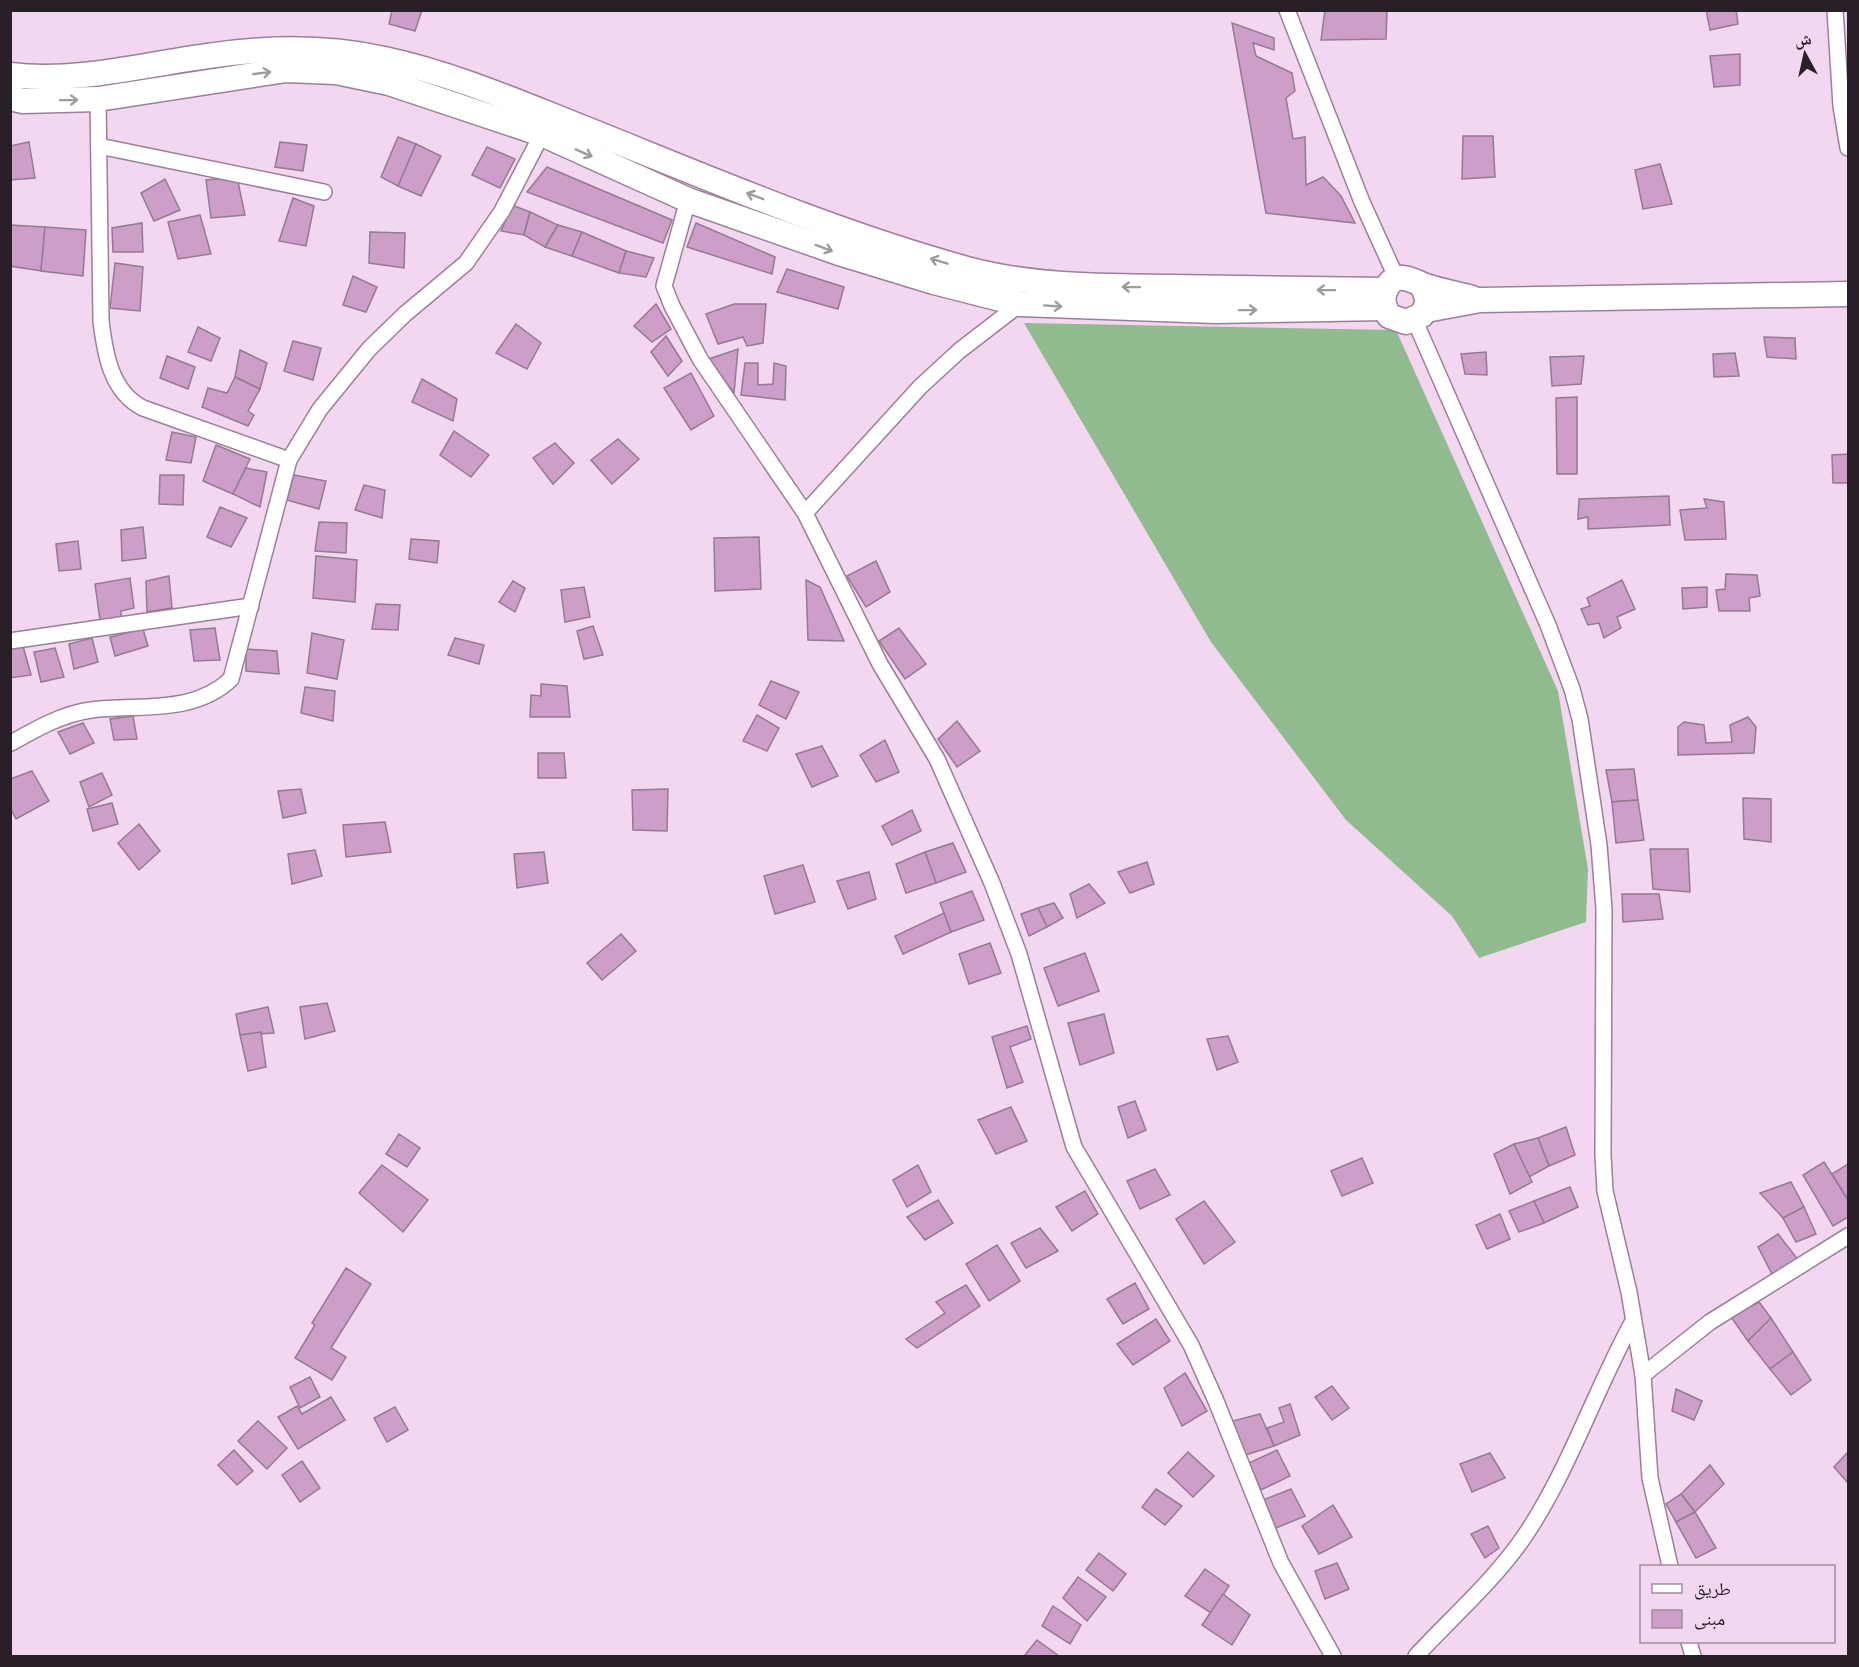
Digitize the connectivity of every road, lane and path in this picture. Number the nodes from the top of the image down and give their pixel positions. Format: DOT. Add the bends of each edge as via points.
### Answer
graph roads {
  1 [pos="1287,10"];
  2 [pos="1835,10"];
  3 [pos="10,75"];
  4 [pos="10,98"];
  5 [pos="98,99"];
  6 [pos="542,134"];
  7 [pos="99,146"];
  8 [pos="1848,148"];
  9 [pos="324,192"];
  10 [pos="688,200"];
  11 [pos="1424,286"];
  12 [pos="1389,293"];
  13 [pos="1848,294"];
  14 [pos="1480,300"];
  15 [pos="1020,303"];
  16 [pos="1420,316"];
  17 [pos="289,460"];
  18 [pos="805,513"];
  19 [pos="251,606"];
  20 [pos="10,641"];
  21 [pos="11,743"];
  22 [pos="1848,1236"];
  23 [pos="1633,1321"];
  24 [pos="1643,1376"];
  25 [pos="1670,1565"];
  26 [pos="1333,1656"];
  27 [pos="1416,1656"];
  1 -- 12 [label="street" via="1362,202"];
  2 -- 8 [label="street" via="1841,106"];
  12 -- 3 [label="highway, one-way" via="1081,286 1010,279 863,237 473,85 387,59 324,48 208,56 91,76"];
  4 -- 5 [label="highway, one-way"];
  5 -- 6 [label="highway, one-way" via="286,70 336,72 389,83"];
  5 -- 7 [label="street"];
  6 -- 10 [label="highway, one-way"];
  6 -- 17 [label="street" via="486,238 466,263 369,350 320,409"];
  7 -- 9 [label="street"];
  7 -- 17 [label="street" via="101,321 118,387 128,401 143,408"];
  10 -- 15 [label="highway, one-way" via="839,253"];
  10 -- 18 [label="street" via="664,286 700,359"];
  11 -- 12 [label="highway" via="1411,278"];
  11 -- 14 [label="highway"];
  11 -- 16 [label="highway" via="1428,296"];
  15 -- 12 [label="highway, one-way" via="1215,311"];
  12 -- 16 [label="highway" via="1397,321"];
  13 -- 14 [label="highway"];
  14 -- 16 [label="highway"];
  15 -- 18 [label="street" via="920,387"];
  16 -- 23 [label="street" via="1548,625 1580,719 1599,845 1604,909 1605,1191"];
  17 -- 19 [label="street"];
  18 -- 26 [label="street" via="879,664 937,759 967,825 1018,954 1074,1147 1191,1345 1281,1563"];
  19 -- 20 [label="street"];
  19 -- 21 [label="street" via="231,678 212,694 160,707 90,710 47,723"];
  22 -- 24 [label="street" via="1710,1322"];
  23 -- 24 [label="street"];
  23 -- 27 [label="street" via="1552,1489 1525,1535"];
  24 -- 25 [label="street" via="1650,1478"];
}
